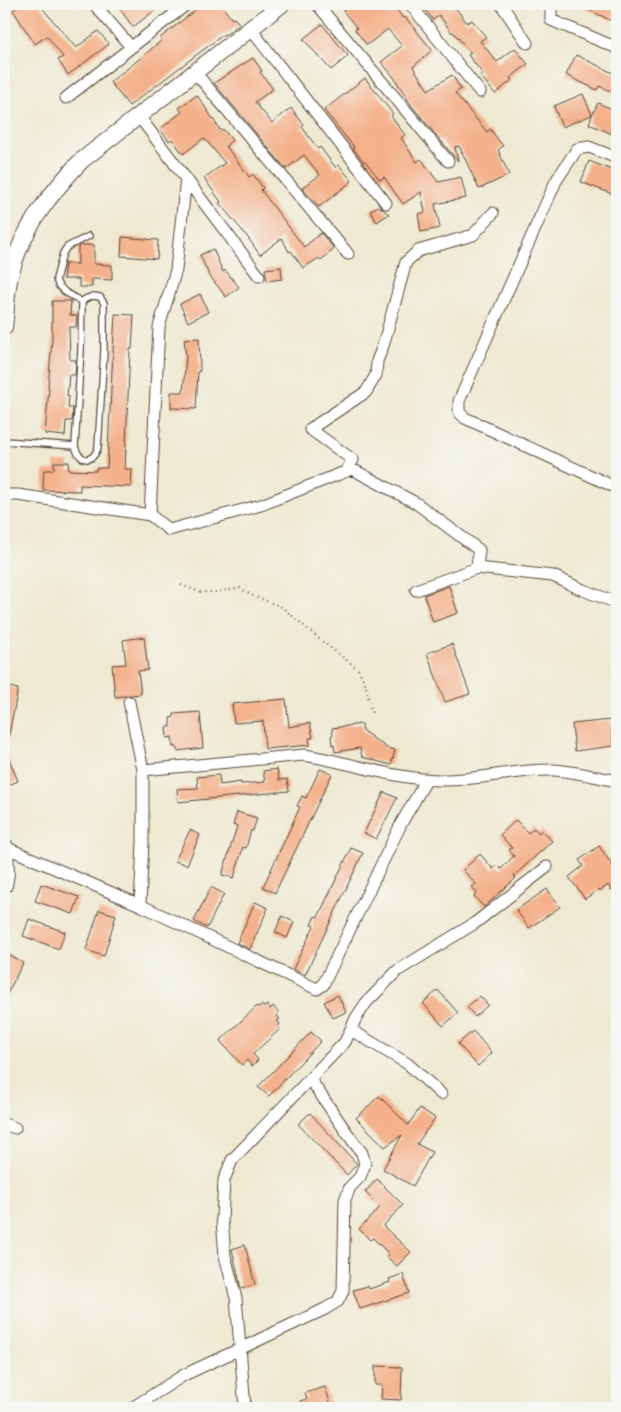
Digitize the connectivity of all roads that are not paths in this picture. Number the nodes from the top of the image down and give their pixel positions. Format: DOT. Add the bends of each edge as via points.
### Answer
graph roads {
  1 [pos="94,4"];
  2 [pos="187,4"];
  3 [pos="282,4"];
  4 [pos="317,4"];
  5 [pos="410,4"];
  6 [pos="501,4"];
  7 [pos="551,4"];
  8 [pos="250,28"];
  9 [pos="527,43"];
  10 [pos="131,47"];
  11 [pos="617,48"];
  12 [pos="194,71"];
  13 [pos="480,92"];
  14 [pos="66,98"];
  15 [pos="138,116"];
  16 [pos="617,158"];
  17 [pos="448,162"];
  18 [pos="186,178"];
  19 [pos="386,203"];
  20 [pos="494,212"];
  21 [pos="89,236"];
  22 [pos="348,254"];
  23 [pos="259,276"];
  24 [pos="82,302"];
  25 [pos="4,327"];
  26 [pos="4,441"];
  27 [pos="75,446"];
  28 [pos="345,472"];
  29 [pos="617,488"];
  30 [pos="4,495"];
  31 [pos="150,515"];
  32 [pos="477,568"];
  33 [pos="416,590"];
  34 [pos="617,602"];
  35 [pos="129,702"];
  36 [pos="143,770"];
  37 [pos="427,779"];
  38 [pos="617,781"];
  39 [pos="4,846"];
  40 [pos="547,867"];
  41 [pos="4,885"];
  42 [pos="140,905"];
  43 [pos="351,1030"];
  44 [pos="310,1079"];
  45 [pos="441,1094"];
  46 [pos="4,1124"];
  47 [pos="15,1128"];
  48 [pos="240,1348"];
  49 [pos="132,1408"];
  50 [pos="245,1408"];
  1 -- 10 [label="street"];
  2 -- 10 [label="street"];
  3 -- 8 [label="main road"];
  4 -- 17 [label="street"];
  5 -- 13 [label="street"];
  6 -- 9 [label="street"];
  7 -- 11 [label="street" via="551,20"];
  8 -- 12 [label="main road"];
  8 -- 19 [label="street"];
  10 -- 14 [label="street"];
  12 -- 15 [label="main road"];
  12 -- 22 [label="street"];
  15 -- 18 [label="street"];
  15 -- 25 [label="main road" via="81,161 37,213 16,256 9,281"];
  16 -- 29 [label="street" via="589,147 577,149 556,181 459,401 459,412 465,418"];
  18 -- 23 [label="street"];
  18 -- 31 [label="street" via="176,270 159,327"];
  20 -- 28 [label="street" via="473,235 418,251 406,262 377,361 376,375 366,392 310,429 353,460"];
  21 -- 24 [label="lane" via="63,252 56,279 65,292"];
  24 -- 27 [label="lane"];
  24 -- 27 [label="lane" via="93,296 100,297 104,303 104,351 98,448 88,459 81,458"];
  26 -- 27 [label="lane"];
  28 -- 31 [label="street" via="261,505 170,530"];
  28 -- 32 [label="street" via="352,470 416,503 479,550"];
  30 -- 31 [label="street"];
  32 -- 33 [label="street"];
  32 -- 34 [label="street" via="553,576"];
  35 -- 36 [label="street"];
  36 -- 37 [label="street" via="304,755 383,773"];
  36 -- 42 [label="street"];
  37 -- 38 [label="street" via="553,770"];
  37 -- 42 [label="street" via="402,822 323,984 316,989"];
  39 -- 41 [label="main road"];
  39 -- 42 [label="street"];
  40 -- 43 [label="street" via="475,922 397,970 366,1003"];
  43 -- 44 [label="street" via="345,1042"];
  43 -- 45 [label="street" via="408,1064"];
  44 -- 48 [label="street" via="232,1160 224,1180 222,1219 225,1256 236,1298"];
  44 -- 48 [label="street" via="362,1153 365,1164 360,1177 350,1187 346,1200 343,1291 338,1301 325,1309"];
  46 -- 47 [label="street"];
  48 -- 49 [label="street" via="184,1375"];
  48 -- 50 [label="street"];
}
